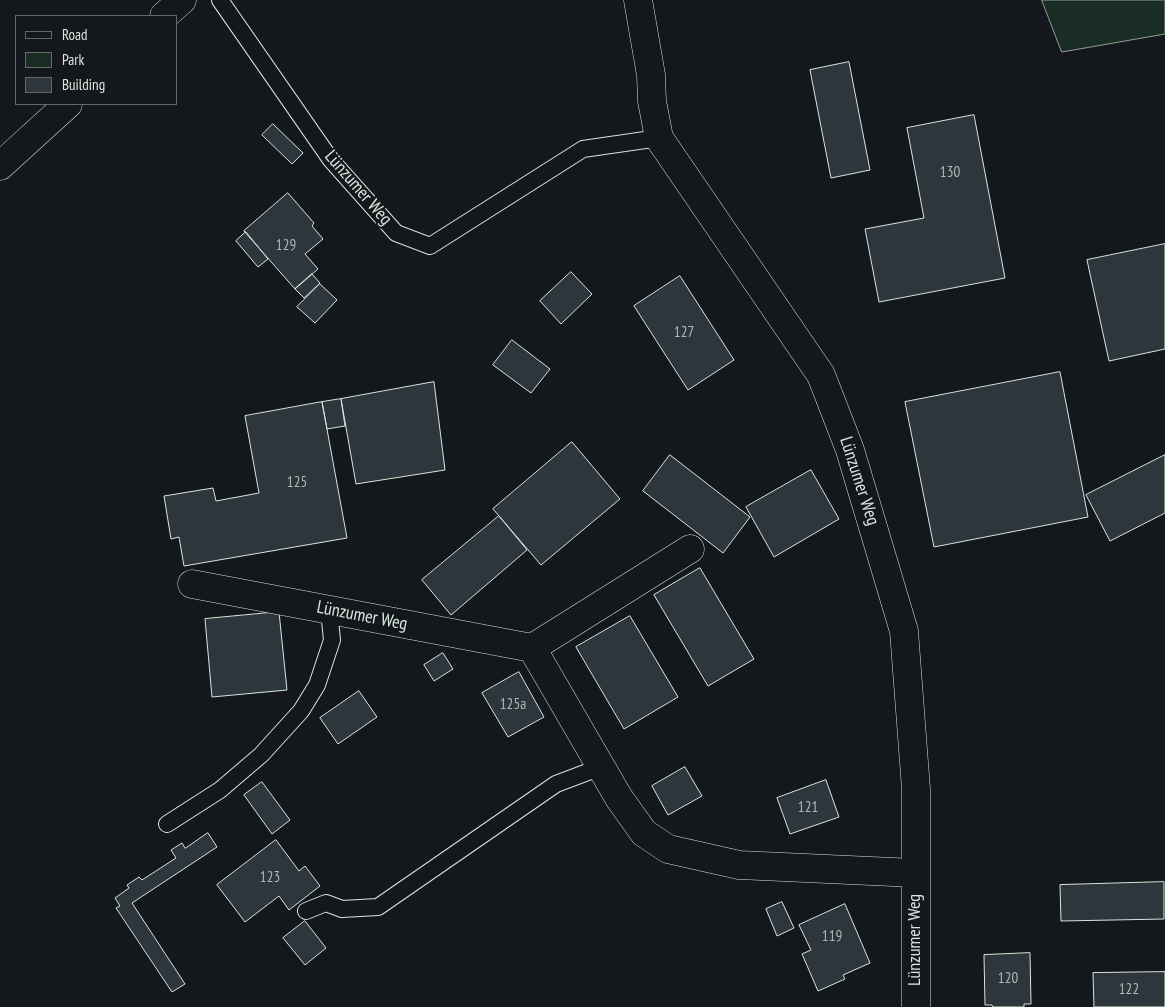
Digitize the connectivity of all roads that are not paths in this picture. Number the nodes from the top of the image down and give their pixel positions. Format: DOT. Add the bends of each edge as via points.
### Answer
graph roads {
  1 [pos="182,0"];
  2 [pos="220,0"];
  3 [pos="638,0"];
  4 [pos="165,15"];
  5 [pos="67,105"];
  6 [pos="660,138"];
  7 [pos="0,166"];
  8 [pos="690,549"];
  9 [pos="192,584"];
  10 [pos="329,610"];
  11 [pos="532,648"];
  12 [pos="601,767"];
  13 [pos="167,824"];
  14 [pos="915,873"];
  15 [pos="306,911"];
  16 [pos="916,1007"];
  1 -- 4 [label="street"];
  2 -- 6 [label="lane, Lünzumer Weg" via="331,160 396,233 430,246 583,149"];
  3 -- 6 [label="street, Lünzumer Weg"];
  5 -- 7 [label="street"];
  6 -- 14 [label="street, Lünzumer Weg" via="821,376 850,450 904,631 916,789"];
  8 -- 11 [label="street"];
  9 -- 10 [label="street, Lünzumer Weg"];
  10 -- 11 [label="street, Lünzumer Weg"];
  10 -- 13 [label="lane" via="332,640 317,685 301,711 261,755 220,790"];
  11 -- 12 [label="street, Lünzumer Weg"];
  12 -- 14 [label="street, Lünzumer Weg" via="618,798 644,833 668,849 739,866"];
  12 -- 15 [label="lane" via="556,784 378,907 342,909 326,903"];
  14 -- 16 [label="street, Lünzumer Weg"];
}
